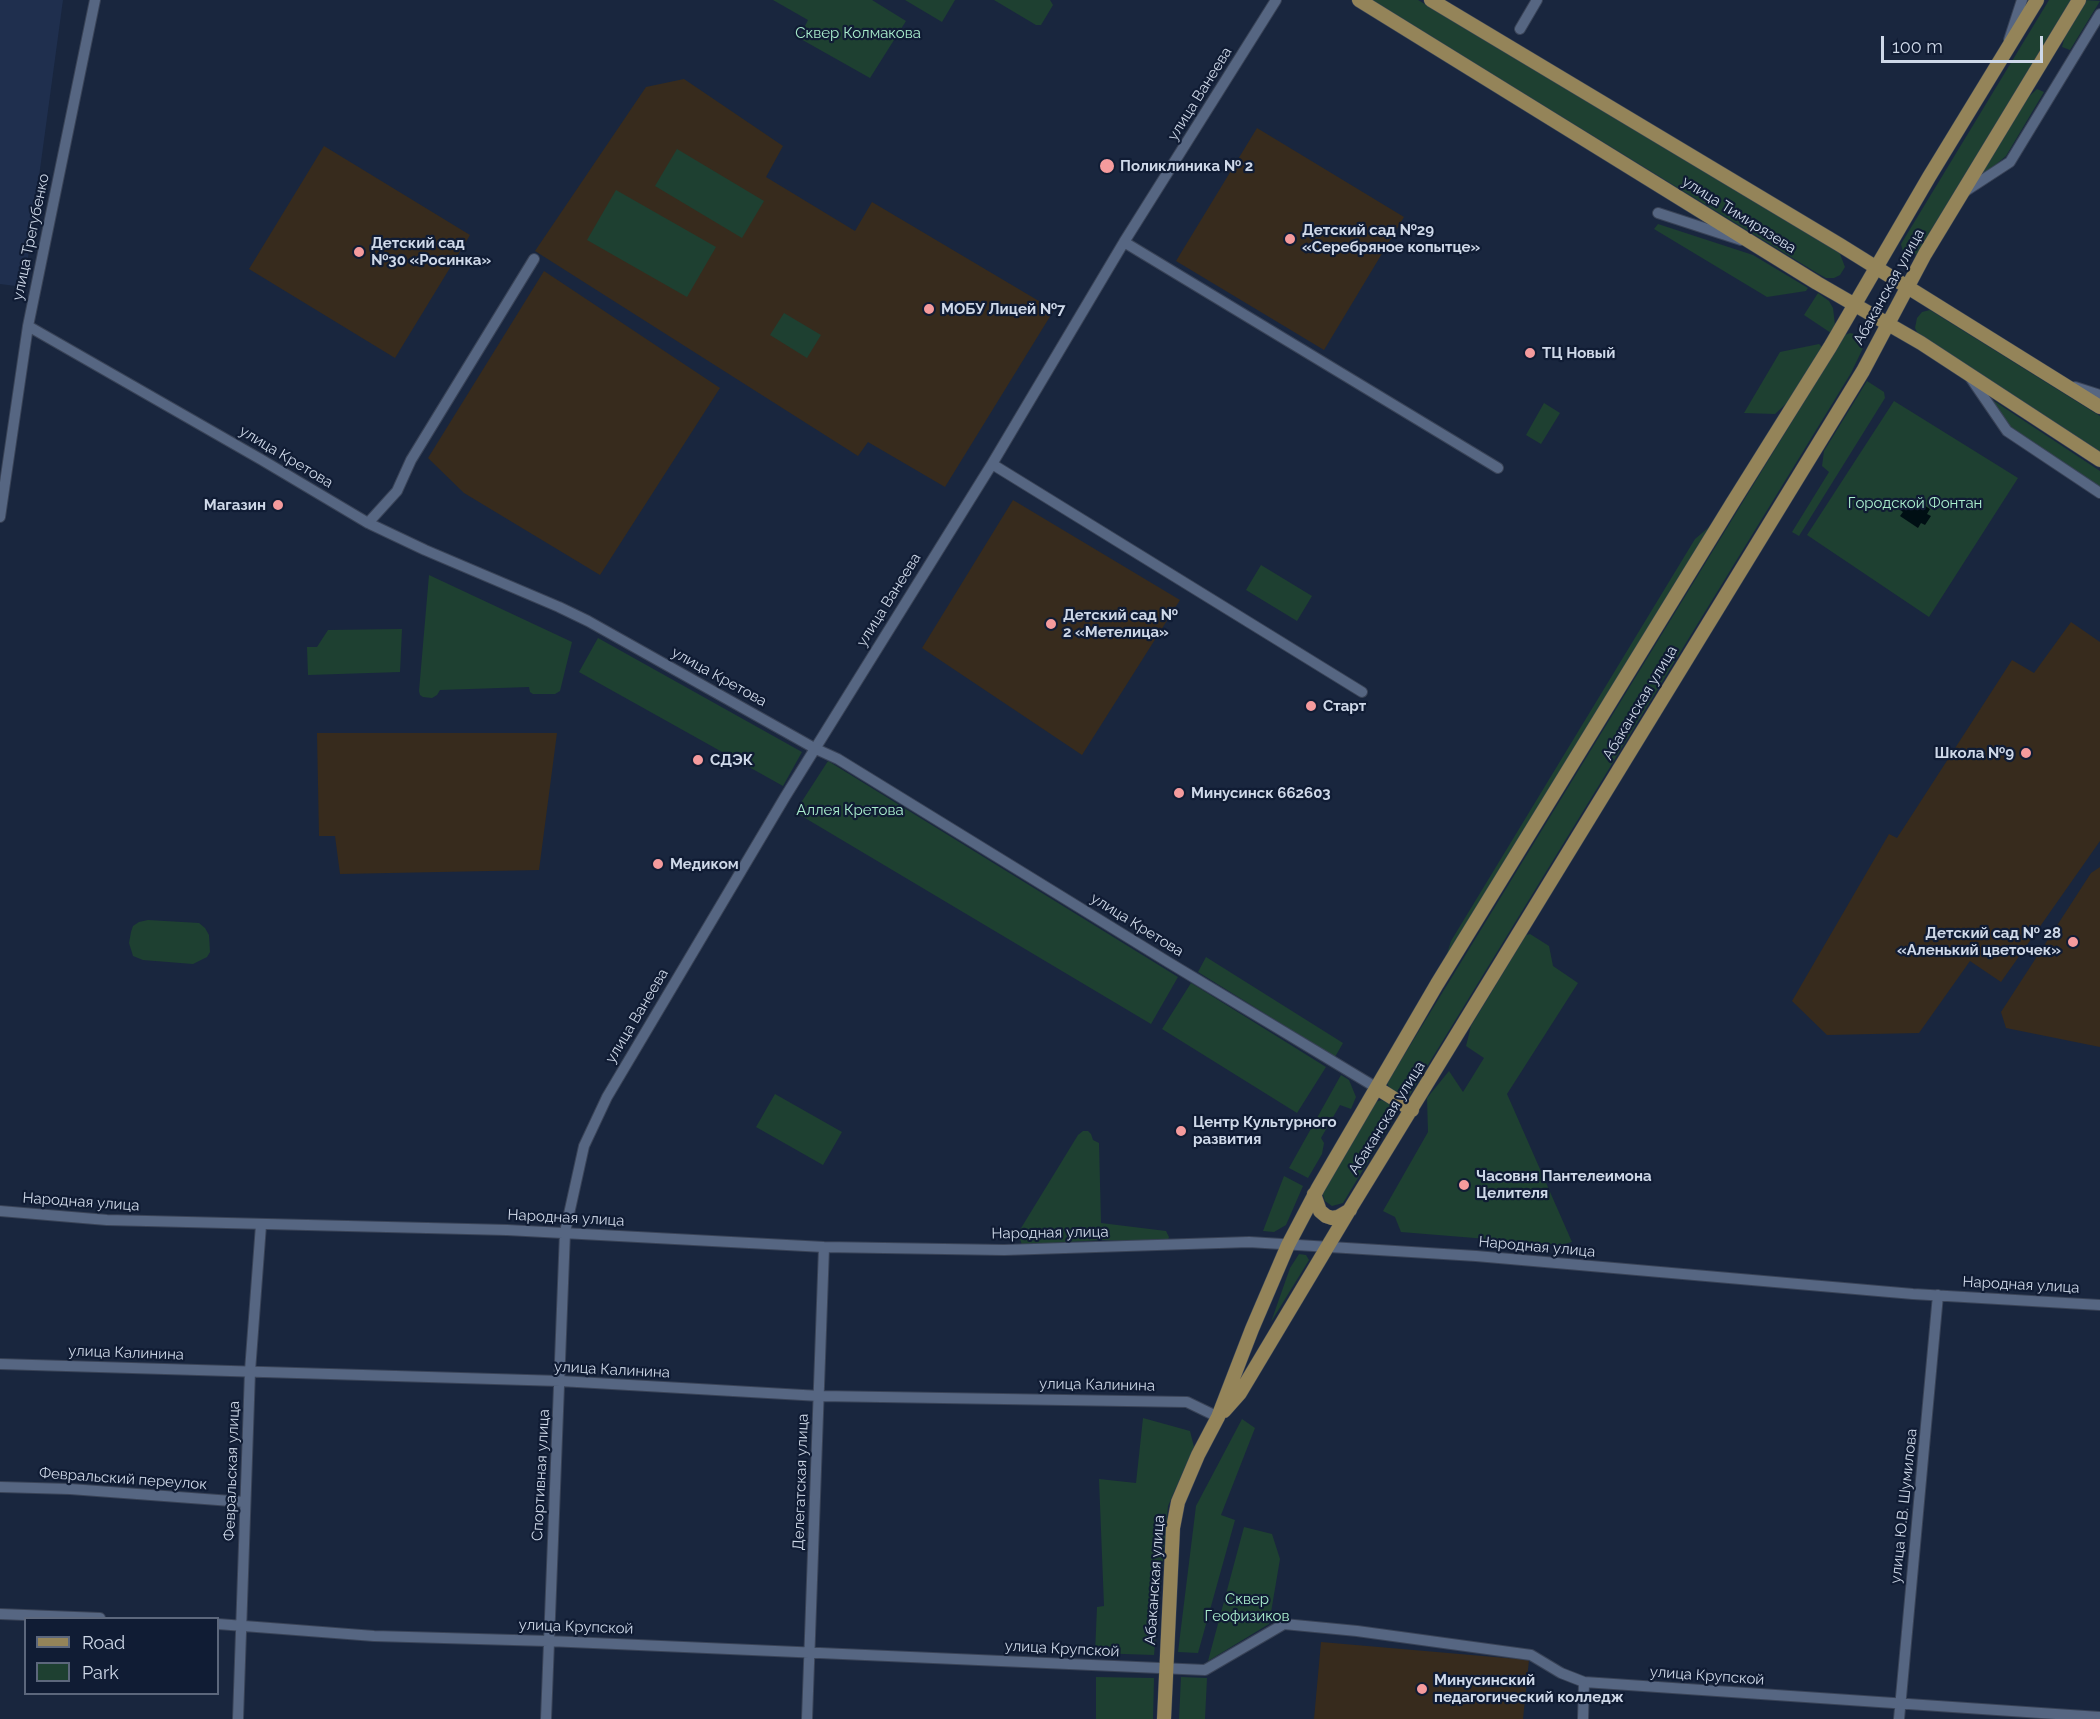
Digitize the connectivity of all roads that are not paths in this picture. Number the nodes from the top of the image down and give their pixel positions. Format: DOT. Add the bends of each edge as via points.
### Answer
graph roads {
  1 [pos="95,0"];
  2 [pos="1276,0"];
  3 [pos="1359,0"];
  4 [pos="1431,0"];
  5 [pos="1537,0"];
  6 [pos="2022,0"];
  7 [pos="2037,0"];
  8 [pos="2079,0"];
  9 [pos="2100,14"];
  10 [pos="1520,29"];
  11 [pos="2004,55"];
  12 [pos="1961,194"];
  13 [pos="1658,213"];
  14 [pos="1124,242"];
  15 [pos="1760,247"];
  16 [pos="534,259"];
  17 [pos="1876,267"];
  18 [pos="1908,286"];
  19 [pos="1855,305"];
  20 [pos="1888,324"];
  21 [pos="28,326"];
  22 [pos="1968,374"];
  23 [pos="2063,383"];
  24 [pos="2100,395"];
  25 [pos="2100,407"];
  26 [pos="2100,460"];
  27 [pos="992,464"];
  28 [pos="1498,468"];
  29 [pos="2100,493"];
  30 [pos="0,517"];
  31 [pos="368,523"];
  32 [pos="1362,692"];
  33 [pos="816,749"];
  34 [pos="1377,1088"];
  35 [pos="1412,1110"];
  36 [pos="1314,1194"];
  37 [pos="1350,1209"];
  38 [pos="0,1211"];
  39 [pos="261,1225"];
  40 [pos="565,1232"];
  41 [pos="1288,1245"];
  42 [pos="824,1246"];
  43 [pos="1329,1246"];
  44 [pos="1938,1295"];
  45 [pos="2100,1305"];
  46 [pos="0,1364"];
  47 [pos="250,1371"];
  48 [pos="560,1382"];
  49 [pos="820,1396"];
  50 [pos="1218,1417"];
  51 [pos="0,1487"];
  52 [pos="244,1502"];
  53 [pos="0,1614"];
  54 [pos="75,1617"];
  55 [pos="219,1624"];
  56 [pos="243,1626"];
  57 [pos="548,1641"];
  58 [pos="809,1652"];
  59 [pos="1166,1668"];
  60 [pos="1584,1682"];
  61 [pos="1900,1705"];
  62 [pos="2016,1716"];
  63 [pos="2100,1717"];
  64 [pos="238,1719"];
  65 [pos="546,1719"];
  66 [pos="807,1719"];
  67 [pos="1164,1719"];
  68 [pos="1583,1719"];
  69 [pos="1899,1719"];
  1 -- 21 [label="street, улица Трегубенко"];
  2 -- 14 [label="street, улица Ванеева"];
  3 -- 15 [label="main road, улица Тимирязева"];
  4 -- 17 [label="main road, улица Тимирязева"];
  5 -- 10 [label="street"];
  6 -- 11 [label="street"];
  7 -- 11 [label="main road, Абаканская улица"];
  8 -- 12 [label="main road, Абаканская улица"];
  9 -- 12 [label="street" via="2010,162"];
  11 -- 17 [label="main road, Абаканская улица"];
  12 -- 18 [label="main road, Абаканская улица"];
  13 -- 15 [label="street"];
  14 -- 27 [label="street, улица Ванеева"];
  14 -- 28 [label="street"];
  15 -- 19 [label="main road, улица Тимирязева"];
  16 -- 31 [label="street" via="411,460 397,491"];
  17 -- 18 [label="main road, улица Тимирязева"];
  17 -- 19 [label="main road, Абаканская улица"];
  18 -- 20 [label="main road, Абаканская улица"];
  18 -- 23 [label="main road, улица Тимирязева"];
  19 -- 20 [label="main road, улица Тимирязева"];
  19 -- 34 [label="main road, Абаканская улица"];
  20 -- 22 [label="main road, улица Тимирязева"];
  20 -- 35 [label="main road, Абаканская улица"];
  21 -- 30 [label="street, улица Трегубенко"];
  21 -- 31 [label="street, улица Кретова"];
  22 -- 26 [label="main road, улица Тимирязева"];
  22 -- 29 [label="street" via="2007,431"];
  23 -- 24 [label="street"];
  23 -- 25 [label="main road, улица Тимирязева"];
  27 -- 32 [label="street"];
  27 -- 33 [label="street, улица Ванеева"];
  31 -- 33 [label="street, улица Кретова" via="588,621"];
  33 -- 34 [label="street, улица Кретова"];
  33 -- 40 [label="street, улица Ванеева" via="607,1096 584,1146"];
  34 -- 35 [label="main road"];
  34 -- 36 [label="main road, Абаканская улица"];
  35 -- 37 [label="main road, Абаканская улица"];
  36 -- 37 [label="main road" via="1326,1216 1338,1217"];
  36 -- 41 [label="main road, Абаканская улица"];
  37 -- 43 [label="main road, Абаканская улица"];
  38 -- 39 [label="street, Народная улица" via="77,1219"];
  39 -- 40 [label="street, Народная улица"];
  39 -- 47 [label="street, Февральская улица"];
  40 -- 42 [label="street, Народная улица"];
  40 -- 48 [label="street, Спортивная улица"];
  41 -- 42 [label="street, Народная улица" via="1249,1242 1004,1250"];
  41 -- 43 [label="street, Народная улица"];
  41 -- 50 [label="main road, Абаканская улица"];
  42 -- 49 [label="street, Делегатская улица"];
  43 -- 44 [label="street, Народная улица"];
  43 -- 50 [label="main road, Абаканская улица" via="1240,1393"];
  44 -- 45 [label="street, Народная улица"];
  44 -- 61 [label="street, улица Ю.В. Шумилова"];
  46 -- 47 [label="street, улица Калинина"];
  47 -- 48 [label="street, улица Калинина"];
  47 -- 52 [label="street, Февральская улица"];
  48 -- 49 [label="street, улица Калинина"];
  48 -- 57 [label="street, Спортивная улица"];
  49 -- 50 [label="street, улица Калинина" via="1187,1402"];
  49 -- 58 [label="street, Делегатская улица"];
  50 -- 59 [label="main road, Абаканская улица" via="1178,1502 1173,1528"];
  51 -- 52 [label="street, Февральский переулок"];
  52 -- 56 [label="street, Февральская улица"];
  53 -- 54 [label="street"];
  55 -- 56 [label="street, улица Крупской"];
  56 -- 57 [label="street, улица Крупской" via="374,1636"];
  56 -- 64 [label="street, Февральская улица"];
  57 -- 58 [label="street, улица Крупской"];
  57 -- 65 [label="street, Спортивная улица"];
  58 -- 59 [label="street, улица Крупской"];
  58 -- 66 [label="street, Делегатская улица"];
  59 -- 60 [label="street, улица Крупской" via="1205,1670 1284,1624 1531,1655"];
  59 -- 67 [label="main road, Абаканская улица"];
  60 -- 61 [label="street, улица Крупской"];
  60 -- 68 [label="street"];
  61 -- 62 [label="street, улица Крупской"];
  61 -- 69 [label="street, улица Ю.В. Шумилова"];
  62 -- 63 [label="street, улица Крупской"];
}
